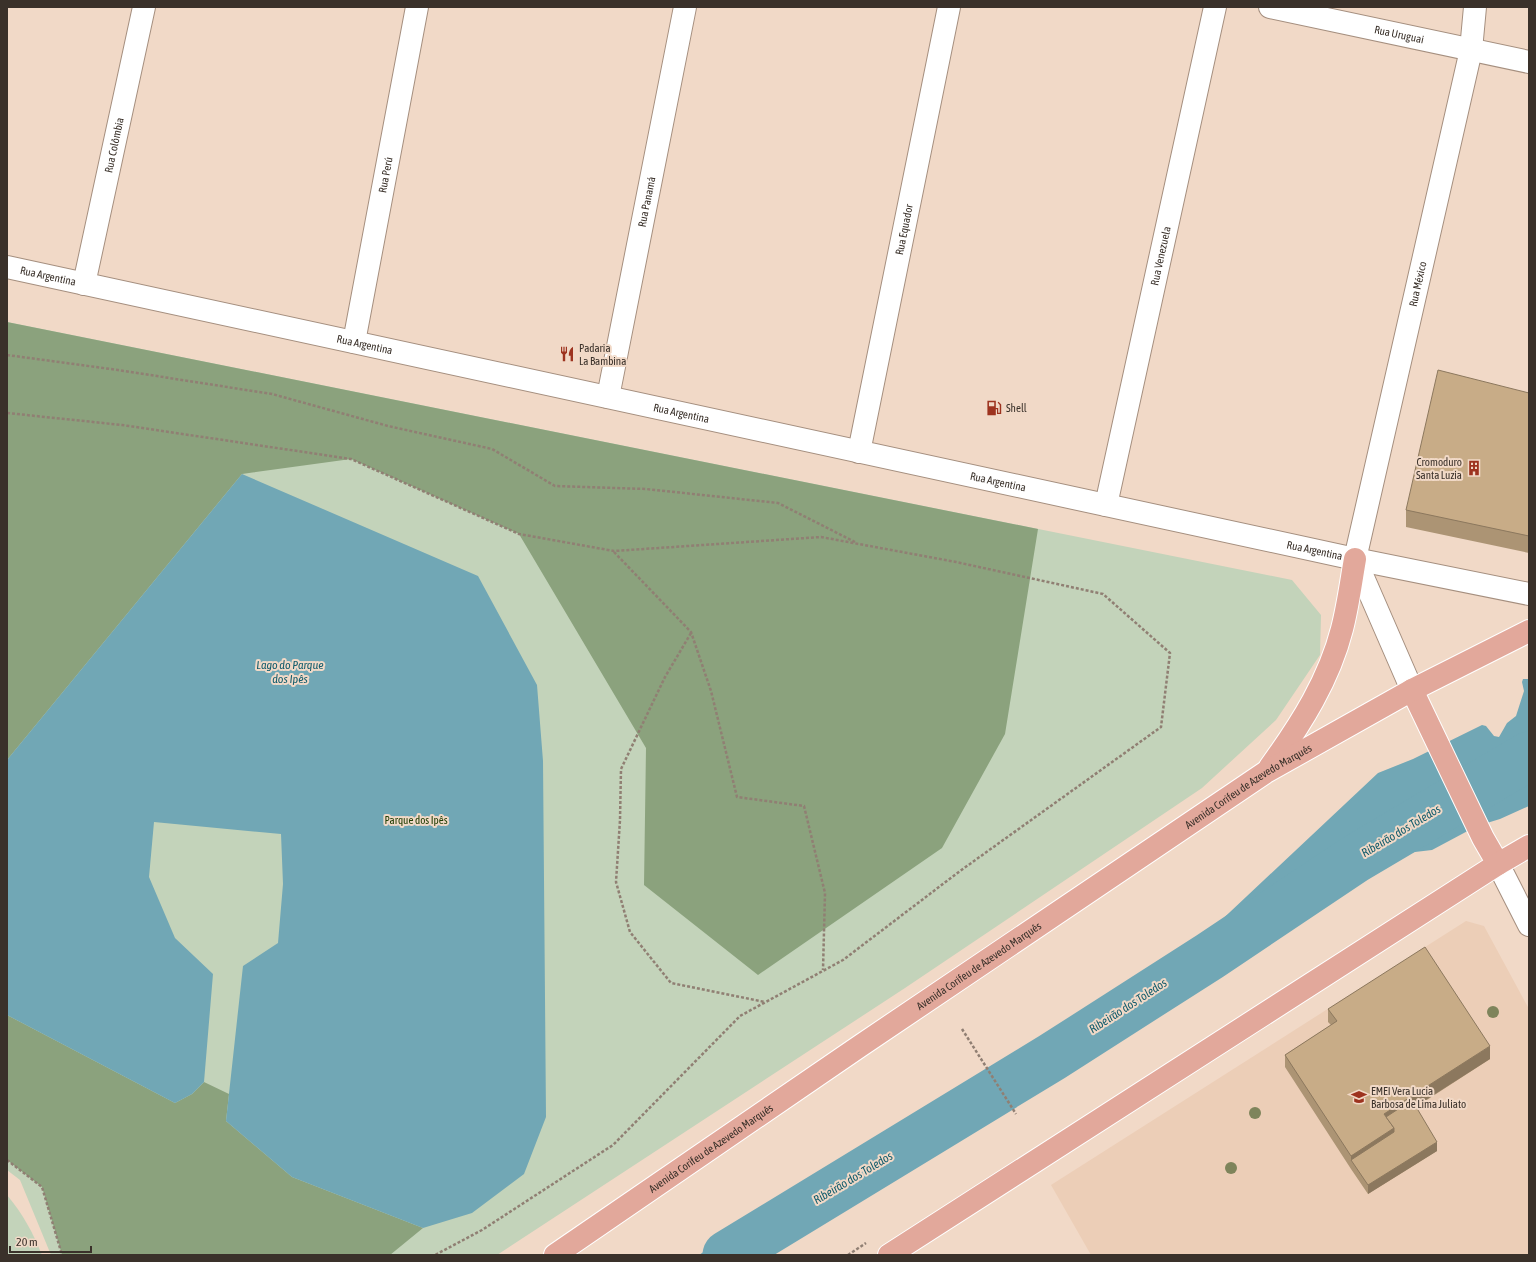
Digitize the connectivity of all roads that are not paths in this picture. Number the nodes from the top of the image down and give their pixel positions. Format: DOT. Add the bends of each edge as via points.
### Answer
graph roads {
  1 [pos="144,7"];
  2 [pos="417,7"];
  3 [pos="685,7"];
  4 [pos="949,7"];
  5 [pos="1216,7"];
  6 [pos="1270,7"];
  7 [pos="1475,7"];
  8 [pos="1471,50"];
  9 [pos="1529,62"];
  10 [pos="7,267"];
  11 [pos="84,284"];
  12 [pos="354,342"];
  13 [pos="608,397"];
  14 [pos="858,452"];
  15 [pos="1106,505"];
  16 [pos="1355,560"];
  17 [pos="1529,594"];
  18 [pos="1529,631"];
  19 [pos="1412,690"];
  20 [pos="1266,772"];
  21 [pos="1529,846"];
  22 [pos="1498,864"];
  23 [pos="1529,925"];
  24 [pos="555,1255"];
  25 [pos="889,1255"];
  1 -- 11 [label="street, Rua Colômbia"];
  2 -- 12 [label="street, Rua Perú"];
  3 -- 13 [label="street, Rua Panamá"];
  4 -- 14 [label="street, Rua Equador"];
  5 -- 15 [label="street, Rua Venezuela"];
  6 -- 8 [label="street, Rua Uruguai"];
  7 -- 8 [label="street, Rua México"];
  8 -- 9 [label="street, Rua Uruguai"];
  8 -- 16 [label="street, Rua México"];
  10 -- 11 [label="street, Rua Argentina"];
  11 -- 12 [label="street, Rua Argentina"];
  12 -- 13 [label="street, Rua Argentina"];
  13 -- 14 [label="street, Rua Argentina"];
  14 -- 15 [label="street, Rua Argentina"];
  15 -- 16 [label="street, Rua Argentina"];
  16 -- 17 [label="street, Rua Argentina"];
  16 -- 19 [label="street, Rua Argentina"];
  16 -- 20 [label="main road" via="1342,629 1327,673 1294,733"];
  18 -- 19 [label="main road, Avenida Corifeu de Azevedo Marquês"];
  19 -- 20 [label="main road, Avenida Corifeu de Azevedo Marquês"];
  19 -- 22 [label="main road"];
  20 -- 24 [label="main road, Avenida Corifeu de Azevedo Marquês"];
  21 -- 22 [label="main road"];
  22 -- 23 [label="street"];
  22 -- 25 [label="main road"];
}
